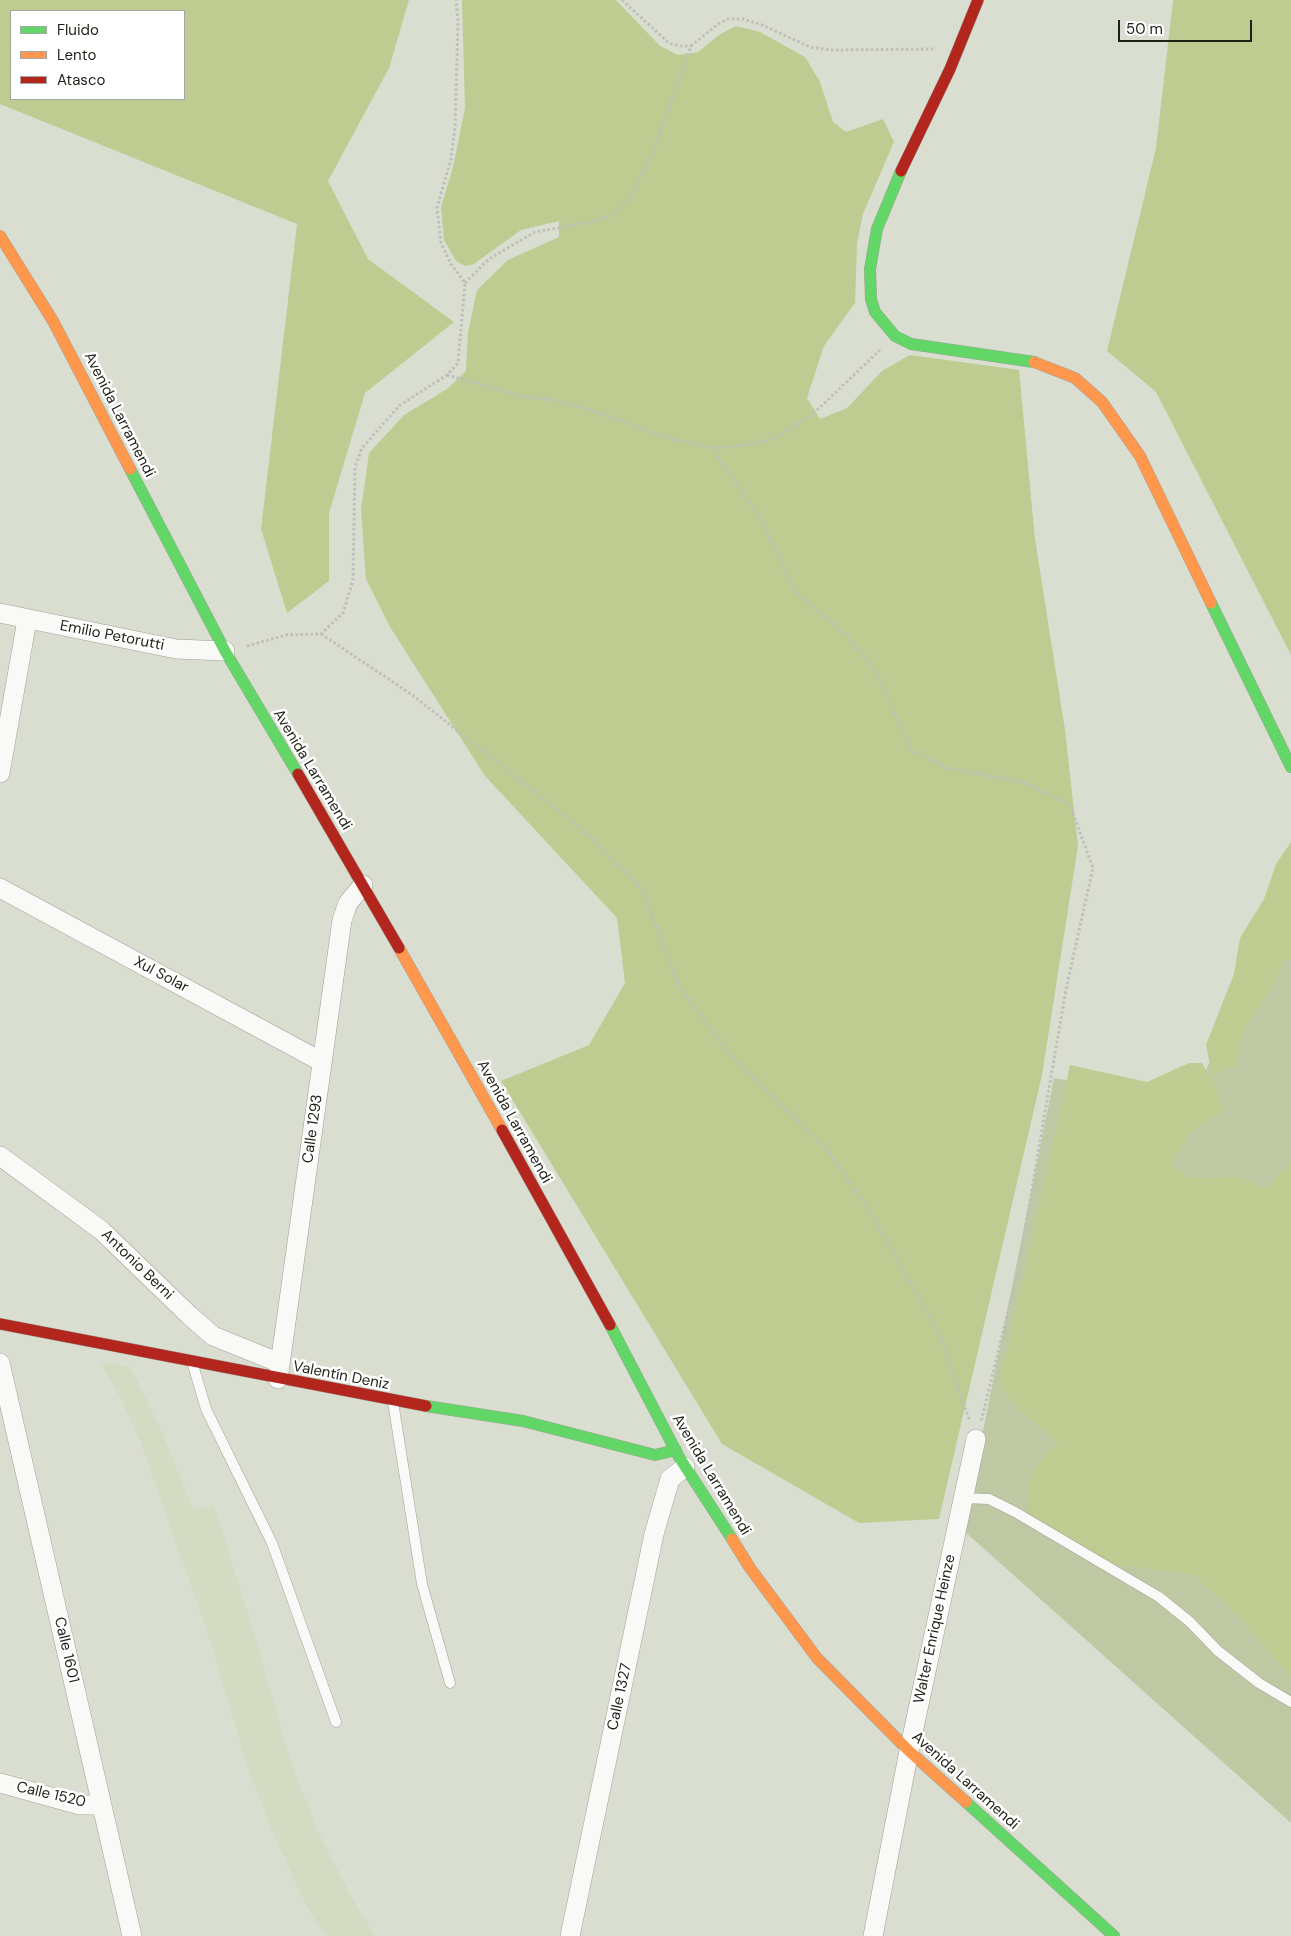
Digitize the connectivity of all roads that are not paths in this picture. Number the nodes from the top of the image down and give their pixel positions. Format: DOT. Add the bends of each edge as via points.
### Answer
graph roads {
  1 [pos="978,0"];
  2 [pos="0,236"];
  3 [pos="0,613"];
  4 [pos="27,620"];
  5 [pos="225,651"];
  6 [pos="1291,767"];
  7 [pos="0,773"];
  8 [pos="363,885"];
  9 [pos="0,888"];
  10 [pos="322,1062"];
  11 [pos="0,1156"];
  12 [pos="0,1324"];
  13 [pos="192,1362"];
  14 [pos="0,1363"];
  15 [pos="279,1371"];
  16 [pos="393,1401"];
  17 [pos="976,1439"];
  18 [pos="676,1450"];
  19 [pos="685,1467"];
  20 [pos="964,1498"];
  21 [pos="450,1683"];
  22 [pos="1291,1702"];
  23 [pos="336,1722"];
  24 [pos="909,1751"];
  25 [pos="0,1783"];
  26 [pos="102,1805"];
  27 [pos="132,1936"];
  28 [pos="570,1936"];
  29 [pos="873,1936"];
  30 [pos="1114,1936"];
  1 -- 6 [label="main road" via="889,196 872,250 871,299 875,312 895,336 911,344 1038,363 1074,378 1102,402 1140,456"];
  2 -- 5 [label="main road, Avenida Larramendi" via="53,321"];
  3 -- 4 [label="street, Emilio Petorutti"];
  4 -- 5 [label="street, Emilio Petorutti" via="176,649"];
  4 -- 7 [label="street"];
  5 -- 8 [label="main road, Avenida Larramendi"];
  8 -- 10 [label="street, Calle 1293" via="348,903 342,920"];
  8 -- 18 [label="main road, Avenida Larramendi" via="586,1280"];
  9 -- 10 [label="street, Xul Solar"];
  10 -- 15 [label="street, Calle 1293"];
  11 -- 15 [label="street, Antonio Berni" via="102,1230 213,1336"];
  12 -- 13 [label="main road, Valentín Deniz"];
  13 -- 15 [label="main road, Valentín Deniz"];
  13 -- 23 [label="lane" via="206,1410 272,1543"];
  14 -- 26 [label="street, Calle 1601"];
  15 -- 16 [label="main road, Valentín Deniz"];
  16 -- 18 [label="main road, Valentín Deniz" via="523,1421 655,1455"];
  16 -- 21 [label="lane" via="422,1584"];
  17 -- 20 [label="street, Walter Enrique Heinze"];
  18 -- 19 [label="main road, Avenida Larramendi"];
  19 -- 24 [label="main road, Avenida Larramendi" via="790,1624 850,1693"];
  19 -- 28 [label="street, Calle 1327" via="670,1478 654,1534"];
  20 -- 22 [label="lane" via="989,1499 1007,1508 1159,1597 1218,1651 1259,1683"];
  20 -- 24 [label="street, Walter Enrique Heinze"];
  24 -- 29 [label="street, Walter Enrique Heinze"];
  24 -- 30 [label="main road, Avenida Larramendi"];
  25 -- 26 [label="street, Calle 1520" via="80,1805"];
  26 -- 27 [label="street, Calle 1601"];
}
